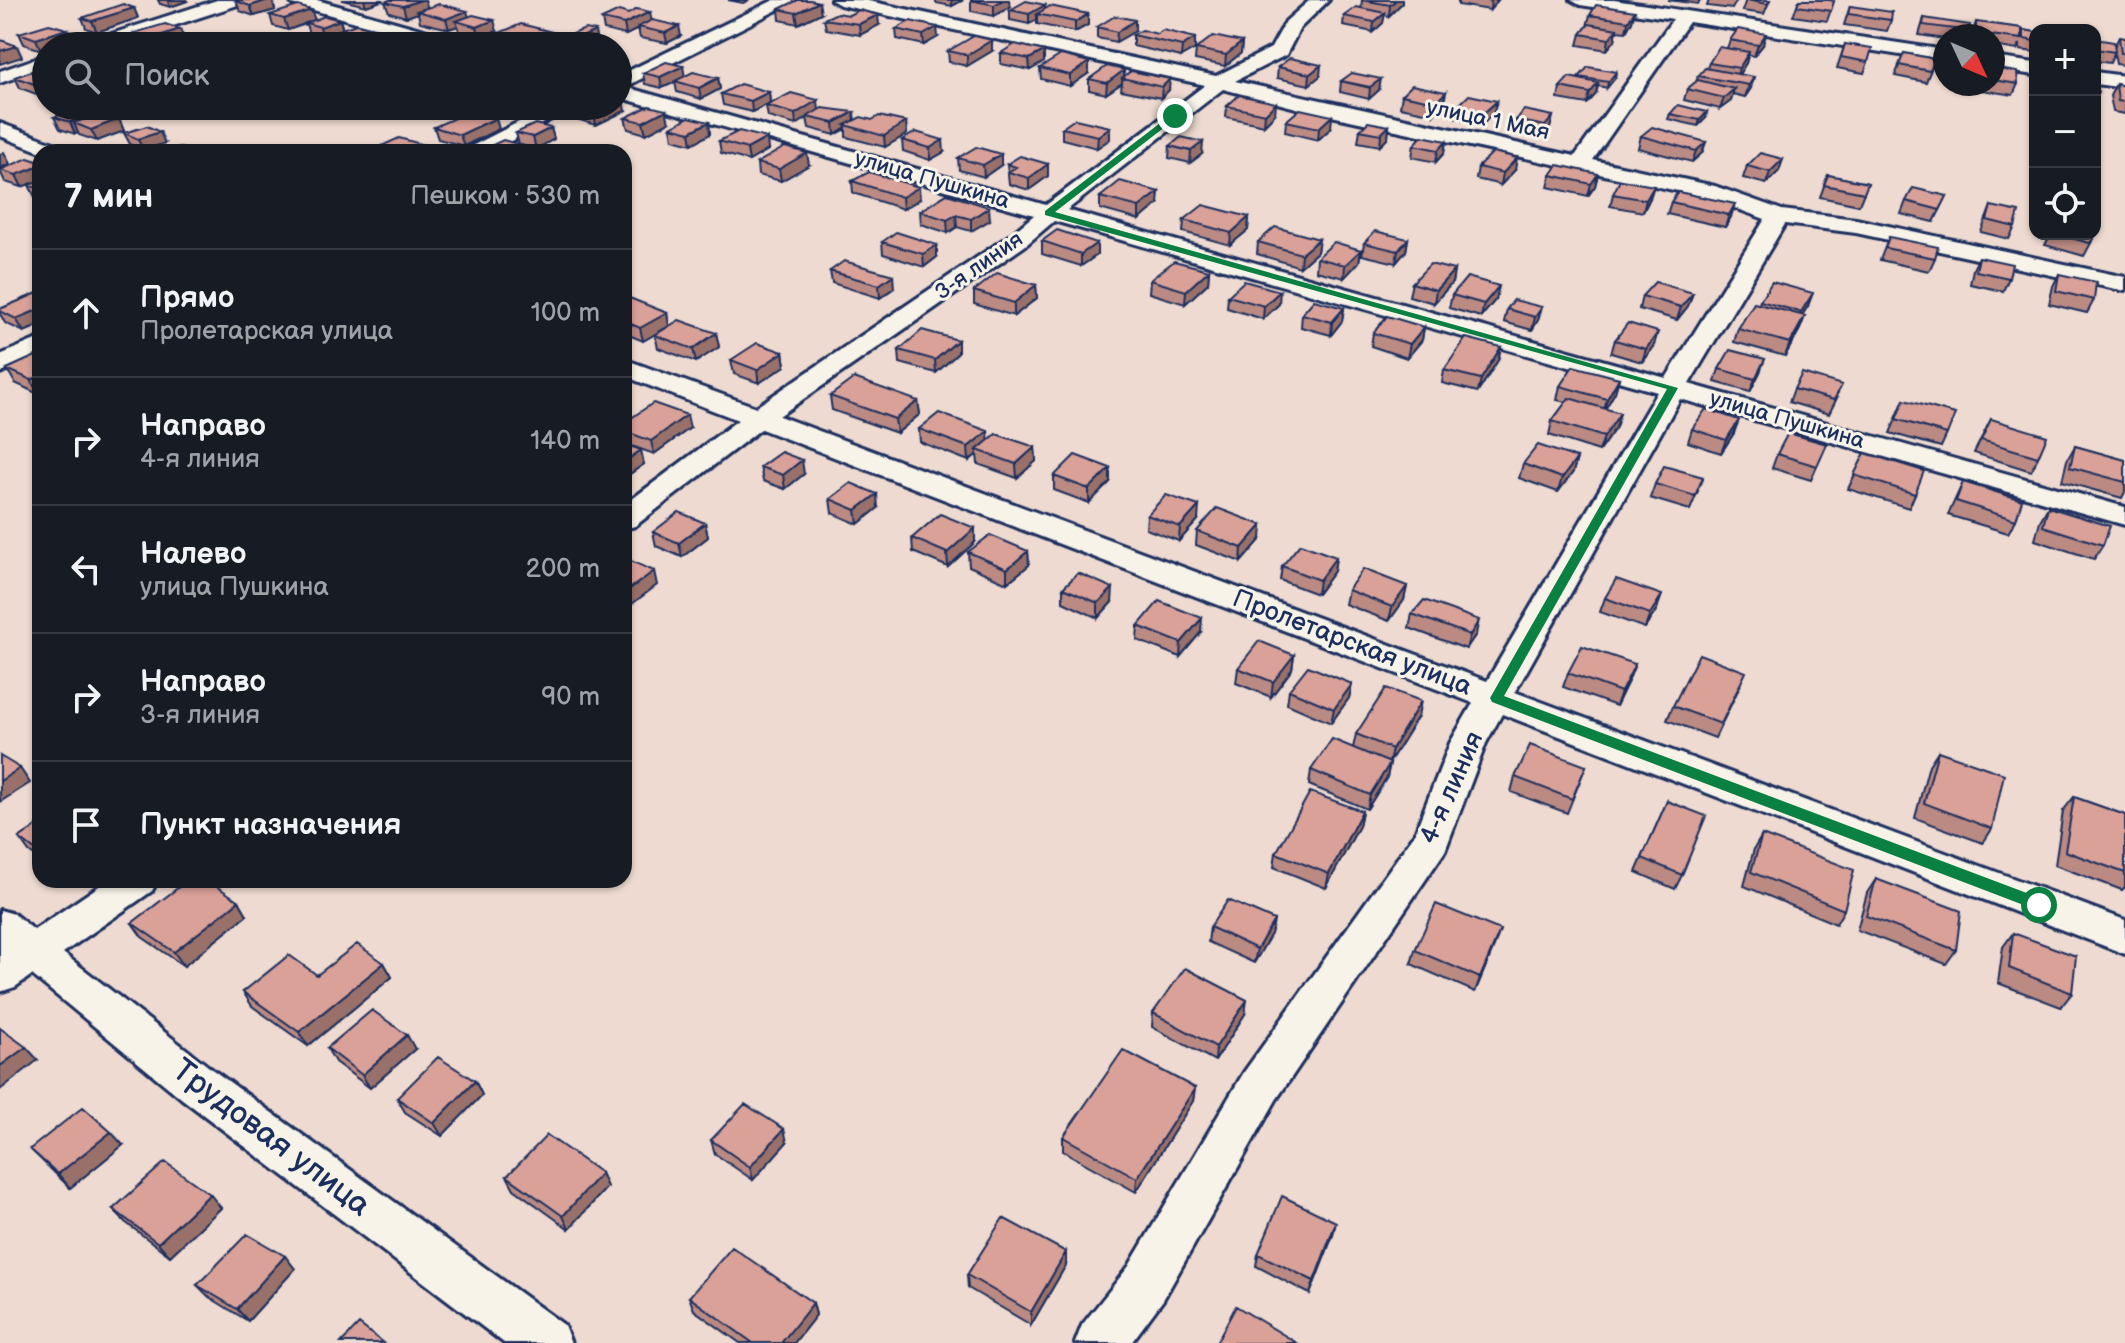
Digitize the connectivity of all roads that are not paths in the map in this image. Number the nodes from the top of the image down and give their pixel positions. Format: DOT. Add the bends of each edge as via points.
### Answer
graph roads {
  1 [pos="235,0"];
  2 [pos="298,0"];
  3 [pos="788,0"];
  4 [pos="840,0"];
  5 [pos="1320,0"];
  6 [pos="1580,0"];
  7 [pos="1684,16"];
  8 [pos="136,32"];
  9 [pos="411,32"];
  10 [pos="1933,54"];
  11 [pos="2005,65"];
  12 [pos="32,66"];
  13 [pos="2029,68"];
  14 [pos="632,76"];
  15 [pos="0,77"];
  16 [pos="2101,79"];
  17 [pos="1220,82"];
  18 [pos="2125,82"];
  19 [pos="632,95"];
  20 [pos="538,120"];
  21 [pos="0,129"];
  22 [pos="39,144"];
  23 [pos="491,144"];
  24 [pos="1580,164"];
  25 [pos="1048,213"];
  26 [pos="1778,216"];
  27 [pos="2125,284"];
  28 [pos="32,350"];
  29 [pos="0,365"];
  30 [pos="632,370"];
  31 [pos="1673,388"];
  32 [pos="758,418"];
  33 [pos="632,514"];
  34 [pos="2125,516"];
  35 [pos="1496,698"];
  36 [pos="124,888"];
  37 [pos="2125,937"];
  38 [pos="11,951"];
  39 [pos="546,1343"];
  40 [pos="1100,1343"];
  1 -- 8 [label="street"];
  2 -- 9 [label="street"];
  3 -- 14 [label="street"];
  4 -- 17 [label="street, улица 1 Мая"];
  5 -- 17 [label="street, 3-я линия" via="1292,25 1279,51"];
  6 -- 7 [label="street"];
  7 -- 10 [label="street"];
  7 -- 24 [label="street"];
  11 -- 13 [label="street"];
  12 -- 15 [label="street"];
  16 -- 18 [label="street"];
  17 -- 24 [label="street, улица 1 Мая"];
  17 -- 25 [label="street, 3-я линия"];
  19 -- 25 [label="street, улица Пушкина"];
  20 -- 23 [label="street"];
  21 -- 22 [label="street"];
  24 -- 26 [label="street, улица 1 Мая" via="1707,191"];
  25 -- 31 [label="street, улица Пушкина"];
  25 -- 32 [label="street, 3-я линия" via="1018,240"];
  26 -- 27 [label="street, улица 1 Мая" via="1856,226"];
  26 -- 31 [label="street, 4-я линия"];
  28 -- 29 [label="street"];
  30 -- 32 [label="street, Пролетарская улица"];
  31 -- 34 [label="street, улица Пушкина"];
  31 -- 35 [label="street, 4-я линия"];
  32 -- 33 [label="street, 3-я линия"];
  32 -- 35 [label="street, Пролетарская улица"];
  35 -- 37 [label="street, Пролетарская улица"];
  35 -- 40 [label="street, 4-я линия" via="1468,743 1431,841 1260,1086 1146,1283"];
  36 -- 38 [label="street"];
  38 -- 39 [label="street, Трудовая улица"];
}
